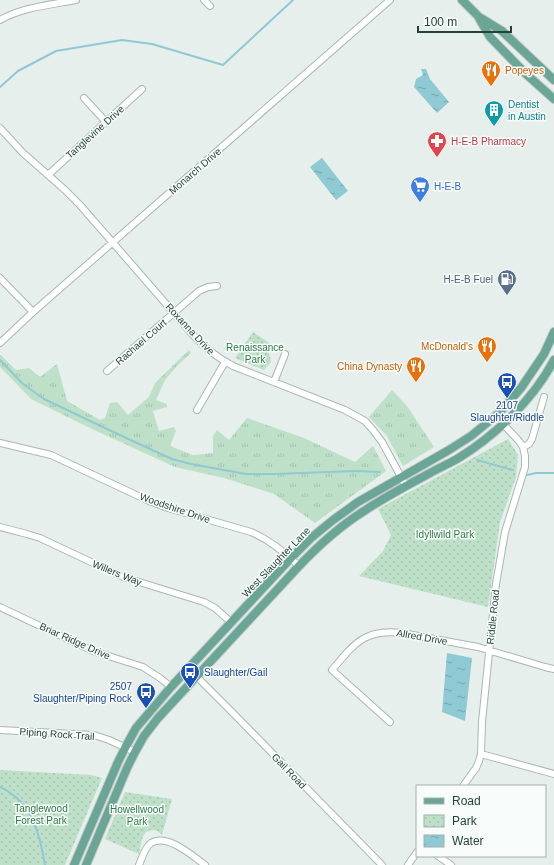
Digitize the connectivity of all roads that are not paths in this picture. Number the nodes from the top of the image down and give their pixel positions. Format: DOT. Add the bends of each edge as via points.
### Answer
graph roads {
  1 [pos="76,0"];
  2 [pos="204,0"];
  3 [pos="390,0"];
  4 [pos="462,0"];
  5 [pos="53,2"];
  6 [pos="210,6"];
  7 [pos="479,17"];
  8 [pos="0,20"];
  9 [pos="554,80"];
  10 [pos="142,89"];
  11 [pos="84,98"];
  12 [pos="554,99"];
  13 [pos="106,122"];
  14 [pos="0,128"];
  15 [pos="48,175"];
  16 [pos="113,243"];
  17 [pos="0,278"];
  18 [pos="217,286"];
  19 [pos="33,312"];
  20 [pos="174,313"];
  21 [pos="554,332"];
  22 [pos="0,343"];
  23 [pos="285,354"];
  24 [pos="554,360"];
  25 [pos="224,362"];
  26 [pos="107,371"];
  27 [pos="274,382"];
  28 [pos="544,397"];
  29 [pos="197,410"];
  30 [pos="499,414"];
  31 [pos="504,424"];
  32 [pos="0,443"];
  33 [pos="523,447"];
  34 [pos="401,476"];
  35 [pos="406,486"];
  36 [pos="0,528"];
  37 [pos="291,558"];
  38 [pos="299,566"];
  39 [pos="0,607"];
  40 [pos="232,622"];
  41 [pos="489,650"];
  42 [pos="554,669"];
  43 [pos="197,677"];
  44 [pos="171,687"];
  45 [pos="390,722"];
  46 [pos="0,730"];
  47 [pos="125,748"];
  48 [pos="135,752"];
  49 [pos="481,754"];
  50 [pos="554,774"];
  51 [pos="464,785"];
  52 [pos="416,853"];
  53 [pos="439,857"];
  54 [pos="74,865"];
  55 [pos="86,865"];
  56 [pos="139,865"];
  57 [pos="205,865"];
  58 [pos="382,865"];
  59 [pos="408,865"];
  60 [pos="451,865"];
  1 -- 5 [label="street"];
  2 -- 6 [label="street"];
  3 -- 16 [label="street, Monarch Drive"];
  4 -- 7 [label="main road"];
  5 -- 8 [label="street" via="29,8"];
  7 -- 9 [label="main road" via="502,31"];
  7 -- 12 [label="main road" via="490,37"];
  10 -- 13 [label="street, Tanglevine Drive"];
  11 -- 13 [label="street"];
  13 -- 15 [label="street, Tanglevine Drive"];
  14 -- 15 [label="street, Roxanna Drive"];
  15 -- 16 [label="street, Roxanna Drive" via="75,200"];
  16 -- 19 [label="street, Monarch Drive"];
  16 -- 20 [label="street, Roxanna Drive"];
  17 -- 19 [label="street"];
  18 -- 20 [label="street, Rachael Court" via="199,291"];
  19 -- 22 [label="street, Monarch Drive"];
  20 -- 25 [label="street, Roxanna Drive" via="208,351"];
  20 -- 26 [label="street, Rachael Court"];
  21 -- 30 [label="main road, West Slaughter Lane" via="544,354"];
  23 -- 27 [label="street"];
  24 -- 31 [label="main road, West Slaughter Lane" via="533,392"];
  25 -- 27 [label="street, Roxanna Drive"];
  25 -- 29 [label="street"];
  27 -- 34 [label="street, Roxanna Drive" via="345,410 365,421 382,442"];
  28 -- 33 [label="street" via="532,439"];
  30 -- 31 [label="street"];
  30 -- 34 [label="main road, West Slaughter Lane" via="466,440"];
  31 -- 33 [label="street"];
  31 -- 35 [label="main road, West Slaughter Lane" via="480,444"];
  32 -- 37 [label="street, Woodshire Drive" via="51,455 149,501 264,537"];
  33 -- 41 [label="street, Riddle Road" via="525,467 505,532"];
  34 -- 35 [label="street, Roxanna Drive"];
  34 -- 37 [label="main road, West Slaughter Lane" via="333,520"];
  35 -- 38 [label="main road, West Slaughter Lane" via="341,527"];
  36 -- 40 [label="street, Willers Way" via="40,538 130,580 204,602"];
  37 -- 38 [label="street, Woodshire Drive"];
  37 -- 40 [label="main road, West Slaughter Lane"];
  38 -- 43 [label="main road, West Slaughter Lane"];
  39 -- 44 [label="street, Briar Ridge Drive" via="92,651 143,668"];
  40 -- 44 [label="main road, West Slaughter Lane"];
  41 -- 42 [label="street, Allred Drive"];
  41 -- 45 [label="street, Allred Drive" via="392,631 374,633 364,638 349,650 332,670"];
  41 -- 49 [label="street, Riddle Road"];
  43 -- 48 [label="main road, West Slaughter Lane" via="158,718"];
  43 -- 58 [label="street, Gail Road"];
  44 -- 47 [label="main road, West Slaughter Lane" via="136,728"];
  46 -- 47 [label="street, Piping Rock Trail" via="94,735"];
  47 -- 48 [label="street, Piping Rock Trail"];
  47 -- 54 [label="main road, West Slaughter Lane"];
  48 -- 55 [label="main road, West Slaughter Lane"];
  49 -- 50 [label="street"];
  49 -- 51 [label="street, Riddle Road" via="476,768"];
  52 -- 59 [label="street"];
  53 -- 60 [label="street"];
  56 -- 57 [label="street" via="147,847 152,842 162,840 186,850"];
}
